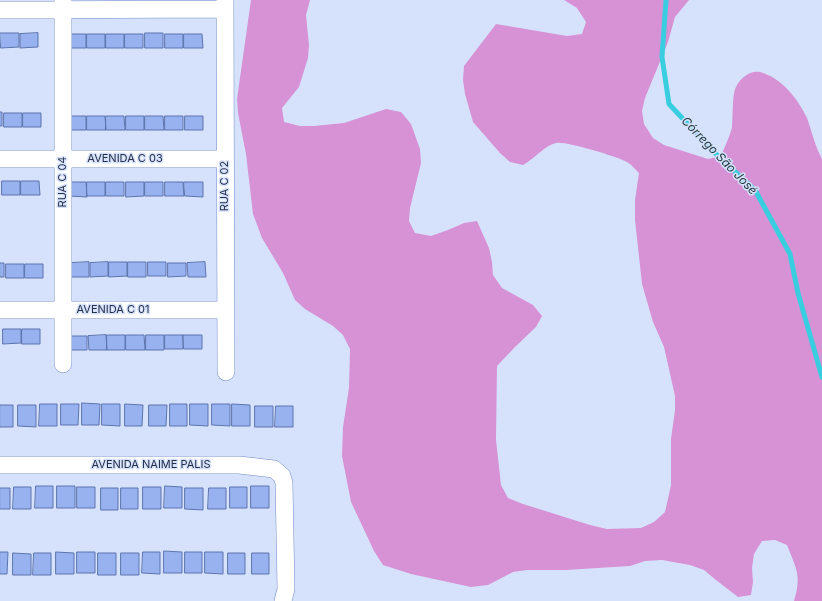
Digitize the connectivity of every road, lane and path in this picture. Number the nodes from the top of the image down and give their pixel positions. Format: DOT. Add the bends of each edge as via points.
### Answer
graph roads {
  1 [pos="63,5"];
  2 [pos="225,5"];
  3 [pos="0,10"];
  4 [pos="0,159"];
  5 [pos="63,159"];
  6 [pos="225,159"];
  7 [pos="0,310"];
  8 [pos="63,310"];
  9 [pos="225,310"];
  10 [pos="63,364"];
  11 [pos="226,372"];
  12 [pos="0,465"];
  13 [pos="285,595"];
  1 -- 2 [label="street"];
  1 -- 3 [label="street"];
  1 -- 5 [label="street, RUA C 04"];
  2 -- 6 [label="street, RUA C 02"];
  4 -- 5 [label="street, AVENIDA C 03"];
  5 -- 6 [label="street, AVENIDA C 03"];
  5 -- 8 [label="street, RUA C 04"];
  6 -- 9 [label="street, RUA C 02"];
  7 -- 8 [label="street, AVENIDA C 01"];
  8 -- 9 [label="street, AVENIDA C 01"];
  8 -- 10 [label="street, RUA C 04"];
  9 -- 11 [label="street, RUA C 02"];
  12 -- 13 [label="street, AVENIDA NAIME PALIS" via="239,465 274,469 282,476 284,483"];
}
